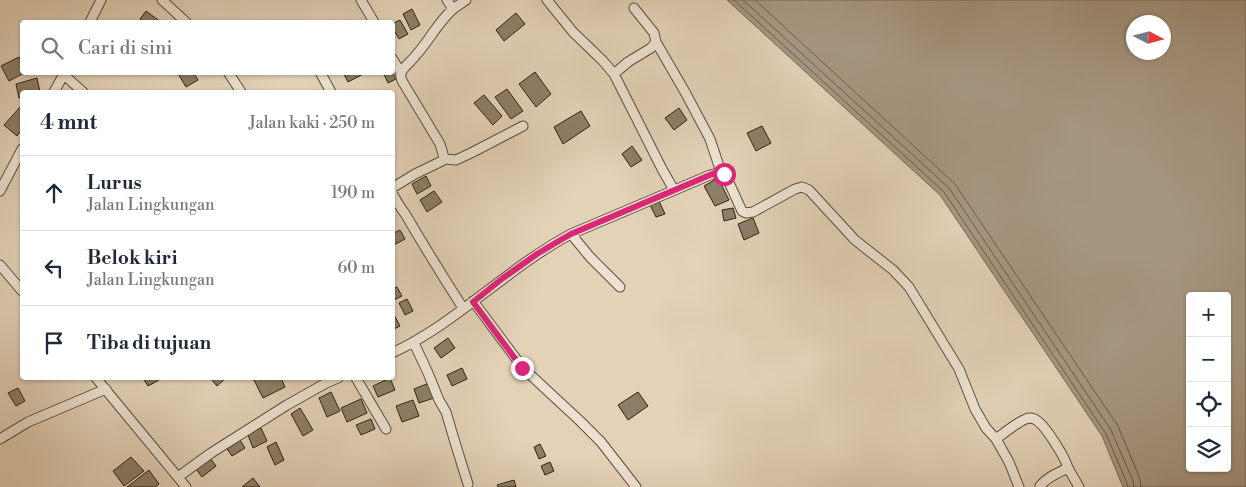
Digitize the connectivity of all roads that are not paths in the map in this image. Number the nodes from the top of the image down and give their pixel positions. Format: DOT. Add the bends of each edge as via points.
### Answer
graph roads {
  1 [pos="101,0"];
  2 [pos="162,0"];
  3 [pos="361,0"];
  4 [pos="447,0"];
  5 [pos="466,0"];
  6 [pos="547,0"];
  7 [pos="634,8"];
  8 [pos="453,9"];
  9 [pos="91,20"];
  10 [pos="184,20"];
  11 [pos="373,20"];
  12 [pos="656,42"];
  13 [pos="395,63"];
  14 [pos="401,73"];
  15 [pos="614,74"];
  16 [pos="63,75"];
  17 [pos="65,75"];
  18 [pos="230,75"];
  19 [pos="322,75"];
  20 [pos="55,90"];
  21 [pos="81,90"];
  22 [pos="240,90"];
  23 [pos="331,90"];
  24 [pos="523,126"];
  25 [pos="20,153"];
  26 [pos="444,159"];
  27 [pos="721,172"];
  28 [pos="395,186"];
  29 [pos="674,190"];
  30 [pos="0,191"];
  31 [pos="395,199"];
  32 [pos="571,234"];
  33 [pos="0,264"];
  34 [pos="620,287"];
  35 [pos="20,289"];
  36 [pos="473,302"];
  37 [pos="463,308"];
  38 [pos="414,342"];
  39 [pos="395,352"];
  40 [pos="98,380"];
  41 [pos="325,380"];
  42 [pos="357,380"];
  43 [pos="106,388"];
  44 [pos="386,429"];
  45 [pos="0,439"];
  46 [pos="996,439"];
  47 [pos="1068,468"];
  48 [pos="178,477"];
  49 [pos="468,484"];
  50 [pos="186,487"];
  51 [pos="636,487"];
  52 [pos="1019,487"];
  53 [pos="1039,487"];
  54 [pos="1079,487"];
  1 -- 9 [label="street"];
  2 -- 10 [label="street"];
  3 -- 11 [label="street"];
  4 -- 8 [label="street"];
  5 -- 8 [label="street"];
  6 -- 15 [label="street"];
  7 -- 12 [label="street" via="654,33"];
  8 -- 14 [label="street"];
  12 -- 15 [label="street"];
  12 -- 27 [label="street" via="710,139"];
  13 -- 14 [label="street"];
  14 -- 26 [label="street" via="401,79 440,144"];
  15 -- 29 [label="street"];
  16 -- 20 [label="street"];
  17 -- 21 [label="street"];
  18 -- 22 [label="street"];
  19 -- 23 [label="street"];
  24 -- 26 [label="street" via="471,154 456,160"];
  25 -- 30 [label="street"];
  26 -- 28 [label="street"];
  27 -- 29 [label="street"];
  27 -- 46 [label="street" via="746,214 795,189 809,190 855,240 893,270 909,288 936,331 959,370 975,409"];
  29 -- 32 [label="street"];
  31 -- 37 [label="street"];
  32 -- 34 [label="street"];
  32 -- 36 [label="street" via="537,254"];
  33 -- 35 [label="street"];
  36 -- 37 [label="street"];
  36 -- 51 [label="street" via="522,368 601,442"];
  37 -- 38 [label="street"];
  38 -- 39 [label="street"];
  38 -- 49 [label="street" via="446,412"];
  40 -- 43 [label="street"];
  41 -- 48 [label="street"];
  42 -- 44 [label="street"];
  43 -- 45 [label="street" via="28,422"];
  43 -- 48 [label="street"];
  46 -- 47 [label="street" via="1025,420 1036,419 1065,458"];
  46 -- 52 [label="street"];
  47 -- 53 [label="street"];
  47 -- 54 [label="street"];
  48 -- 50 [label="street"];
}
